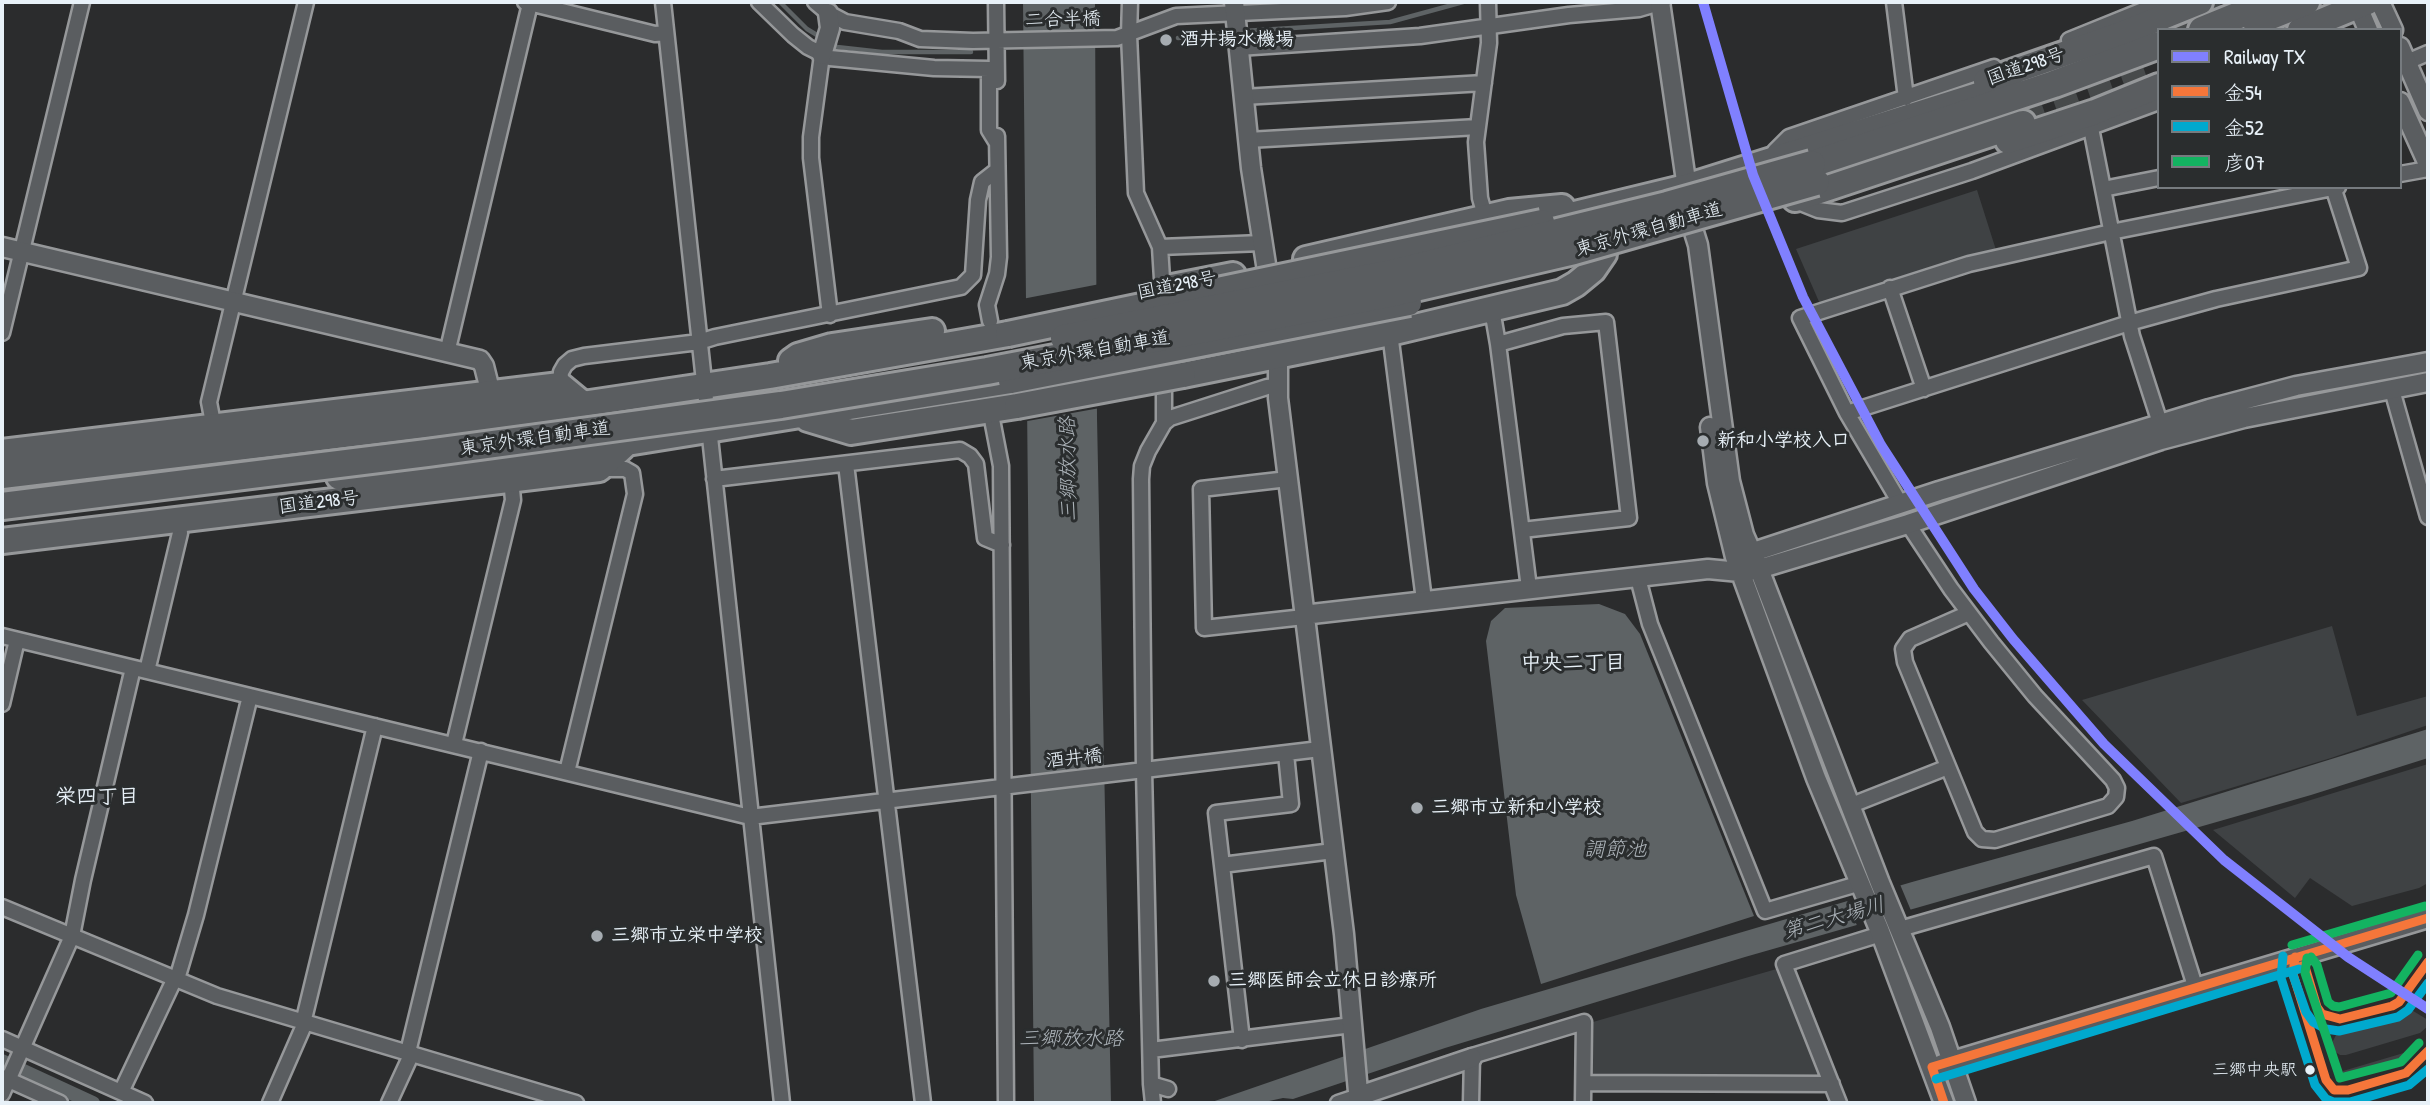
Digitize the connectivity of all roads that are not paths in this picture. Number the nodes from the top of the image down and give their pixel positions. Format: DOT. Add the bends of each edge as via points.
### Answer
graph roads {
  1 [pos="82,2"];
  2 [pos="306,2"];
  3 [pos="527,2"];
  4 [pos="663,2"];
  5 [pos="759,2"];
  6 [pos="996,2"];
  7 [pos="1130,2"];
  8 [pos="1388,2"];
  9 [pos="1488,2"];
  10 [pos="1661,2"];
  11 [pos="1894,2"];
  12 [pos="2163,2"];
  13 [pos="2200,2"];
  14 [pos="2271,2"];
  15 [pos="2306,2"];
  16 [pos="2365,3"];
  17 [pos="823,5"];
  18 [pos="2133,7"];
  19 [pos="1235,11"];
  20 [pos="1490,26"];
  21 [pos="2207,28"];
  22 [pos="2242,28"];
  23 [pos="2305,28"];
  24 [pos="2368,28"];
  25 [pos="2391,28"];
  26 [pos="666,33"];
  27 [pos="1123,37"];
  28 [pos="1003,40"];
  29 [pos="1238,46"];
  30 [pos="2157,47"];
  31 [pos="2428,53"];
  32 [pos="822,55"];
  33 [pos="2404,55"];
  34 [pos="2157,62"];
  35 [pos="1484,83"];
  36 [pos="2010,85"];
  37 [pos="2157,87"];
  38 [pos="1243,97"];
  39 [pos="1906,98"];
  40 [pos="2157,103"];
  41 [pos="2402,107"];
  42 [pos="2428,111"];
  43 [pos="2023,123"];
  44 [pos="1478,127"];
  45 [pos="2091,128"];
  46 [pos="1855,135"];
  47 [pos="1248,140"];
  48 [pos="996,143"];
  49 [pos="1772,161"];
  50 [pos="2428,166"];
  51 [pos="996,171"];
  52 [pos="2402,173"];
  53 [pos="1865,176"];
  54 [pos="2157,178"];
  55 [pos="1686,187"];
  56 [pos="2103,189"];
  57 [pos="2330,189"];
  58 [pos="2335,189"];
  59 [pos="1792,200"];
  60 [pos="1588,210"];
  61 [pos="1486,219"];
  62 [pos="1693,229"];
  63 [pos="2111,232"];
  64 [pos="1262,243"];
  65 [pos="2,247"];
  66 [pos="1160,247"];
  67 [pos="22,252"];
  68 [pos="1604,254"];
  69 [pos="1267,268"];
  70 [pos="1890,288"];
  71 [pos="234,303"];
  72 [pos="1489,310"];
  73 [pos="830,315"];
  74 [pos="2129,323"];
  75 [pos="996,327"];
  76 [pos="2,333"];
  77 [pos="1390,333"];
  78 [pos="699,342"];
  79 [pos="1498,344"];
  80 [pos="447,353"];
  81 [pos="1278,356"];
  82 [pos="2428,362"];
  83 [pos="2428,382"];
  84 [pos="560,385"];
  85 [pos="703,385"];
  86 [pos="1278,386"];
  87 [pos="1924,389"];
  88 [pos="2392,390"];
  89 [pos="491,394"];
  90 [pos="1000,398"];
  91 [pos="583,404"];
  92 [pos="1847,413"];
  93 [pos="1164,423"];
  94 [pos="2160,423"];
  95 [pos="214,428"];
  96 [pos="709,430"];
  97 [pos="626,443"];
  98 [pos="2,452"];
  99 [pos="846,464"];
  100 [pos="599,469"];
  101 [pos="2,476"];
  102 [pos="511,479"];
  103 [pos="715,479"];
  104 [pos="1288,479"];
  105 [pos="2,488"];
  106 [pos="1900,503"];
  107 [pos="2,506"];
  108 [pos="2,517"];
  109 [pos="2428,517"];
  110 [pos="177,521"];
  111 [pos="1908,524"];
  112 [pos="1522,530"];
  113 [pos="2,541"];
  114 [pos="1002,545"];
  115 [pos="1742,561"];
  116 [pos="1759,569"];
  117 [pos="1639,578"];
  118 [pos="1528,588"];
  119 [pos="1424,600"];
  120 [pos="1969,613"];
  121 [pos="1303,616"];
  122 [pos="2,636"];
  123 [pos="17,640"];
  124 [pos="140,670"];
  125 [pos="250,696"];
  126 [pos="2,704"];
  127 [pos="375,726"];
  128 [pos="454,744"];
  129 [pos="1320,750"];
  130 [pos="481,751"];
  131 [pos="1286,754"];
  132 [pos="1948,767"];
  133 [pos="1139,771"];
  134 [pos="567,772"];
  135 [pos="1004,786"];
  136 [pos="887,799"];
  137 [pos="1849,806"];
  138 [pos="750,817"];
  139 [pos="1333,851"];
  140 [pos="1222,865"];
  141 [pos="1868,886"];
  142 [pos="2,907"];
  143 [pos="2428,918"];
  144 [pos="1899,926"];
  145 [pos="1880,932"];
  146 [pos="72,936"];
  147 [pos="176,978"];
  148 [pos="2195,986"];
  149 [pos="304,1023"];
  150 [pos="1352,1025"];
  151 [pos="2,1039"];
  152 [pos="1242,1040"];
  153 [pos="22,1048"];
  154 [pos="1151,1049"];
  155 [pos="410,1053"];
  156 [pos="1472,1058"];
  157 [pos="1953,1061"];
  158 [pos="1932,1067"];
  159 [pos="5,1078"];
  160 [pos="1584,1083"];
  161 [pos="1151,1084"];
  162 [pos="1832,1084"];
  163 [pos="1168,1089"];
  164 [pos="121,1092"];
  165 [pos="2,1094"];
  166 [pos="1359,1096"];
  167 [pos="550,1099"];
  168 [pos="61,1103"];
  169 [pos="145,1103"];
  170 [pos="270,1103"];
  171 [pos="389,1103"];
  172 [pos="576,1103"];
  173 [pos="782,1103"];
  174 [pos="923,1103"];
  175 [pos="1006,1103"];
  176 [pos="1153,1103"];
  177 [pos="1338,1103"];
  178 [pos="1471,1103"];
  179 [pos="1583,1103"];
  180 [pos="1839,1103"];
  181 [pos="1944,1103"];
  182 [pos="1966,1103"];
  1 -- 67 [label="street"];
  2 -- 71 [label="street"];
  3 -- 26 [label="street"];
  3 -- 80 [label="street"];
  4 -- 26 [label="street"];
  5 -- 32 [label="street"];
  6 -- 28 [label="street"];
  7 -- 27 [label="street"];
  8 -- 19 [label="street"];
  9 -- 20 [label="street"];
  10 -- 20 [label="street" via="1639,9"];
  10 -- 55 [label="street"];
  11 -- 39 [label="street"];
  12 -- 18 [label="street"];
  13 -- 46 [label="highway, 国道298号" via="2121,34 1872,119"];
  14 -- 21 [label="highway"];
  15 -- 22 [label="highway"];
  16 -- 23 [label="highway"];
  16 -- 24 [label="street"];
  16 -- 25 [label="street"];
  17 -- 28 [label="street, 二合半橋" via="845,22 920,39"];
  17 -- 32 [label="street" via="831,22"];
  18 -- 39 [label="street" via="2077,37"];
  19 -- 27 [label="street" via="1172,17"];
  19 -- 29 [label="street"];
  20 -- 29 [label="street" via="1370,41"];
  20 -- 35 [label="street"];
  26 -- 78 [label="street"];
  27 -- 28 [label="street, 二合半橋"];
  27 -- 66 [label="street" via="1136,193"];
  28 -- 48 [label="street"];
  29 -- 38 [label="street"];
  30 -- 105 [label="highway, 東京外環自動車道, bridge" via="1812,164 1378,276 995,352 787,387 437,436"];
  31 -- 33 [label="street"];
  32 -- 48 [label="street" via="838,60 989,69 989,130"];
  32 -- 73 [label="street" via="811,158"];
  33 -- 42 [label="street"];
  34 -- 107 [label="highway, 東京外環自動車道, bridge" via="1815,182 1574,251 1389,294 1014,366 780,405"];
  35 -- 38 [label="street"];
  35 -- 44 [label="street"];
  36 -- 46 [label="highway, 国道298号"];
  37 -- 53 [label="highway, 国道298号" via="1956,159 1893,176"];
  38 -- 47 [label="street"];
  39 -- 49 [label="street" via="1789,137"];
  40 -- 45 [label="street"];
  41 -- 50 [label="street"];
  43 -- 53 [label="highway, 国道298号"];
  44 -- 47 [label="street"];
  44 -- 61 [label="street" via="1480,198"];
  45 -- 56 [label="street"];
  45 -- 59 [label="street" via="1842,213"];
  46 -- 49 [label="highway, 国道298号"];
  47 -- 64 [label="street"];
  48 -- 51 [label="street"];
  49 -- 55 [label="highway, 国道298号"];
  50 -- 52 [label="street"];
  51 -- 73 [label="street" via="982,182 973,275 961,287"];
  51 -- 75 [label="street" via="999,257 987,304"];
  53 -- 59 [label="highway, 国道298号"];
  54 -- 56 [label="street"];
  55 -- 60 [label="highway, 国道298号"];
  55 -- 62 [label="street"];
  56 -- 63 [label="street"];
  57 -- 63 [label="street"];
  58 -- 74 [label="street" via="2359,268"];
  59 -- 62 [label="highway, 国道298号"];
  60 -- 61 [label="highway, 国道298号" via="1556,207"];
  60 -- 75 [label="highway, 国道298号, bridge"];
  61 -- 69 [label="highway, 国道298号"];
  62 -- 68 [label="highway, 国道298号"];
  62 -- 115 [label="street" via="1688,248 1717,483"];
  63 -- 70 [label="street" via="1969,264"];
  63 -- 74 [label="street"];
  64 -- 66 [label="street"];
  64 -- 69 [label="street"];
  65 -- 67 [label="street"];
  66 -- 93 [label="street"];
  67 -- 71 [label="street"];
  67 -- 76 [label="street"];
  68 -- 72 [label="highway, 国道298号" via="1593,270 1562,292"];
  68 -- 90 [label="highway, 国道298号, bridge"];
  69 -- 75 [label="highway, 国道298号"];
  69 -- 81 [label="street"];
  70 -- 87 [label="street"];
  70 -- 92 [label="street" via="1800,318"];
  71 -- 80 [label="street"];
  71 -- 95 [label="street" via="209,402"];
  72 -- 77 [label="highway, 国道298号"];
  72 -- 79 [label="street"];
  73 -- 78 [label="street"];
  74 -- 87 [label="street"];
  74 -- 94 [label="street"];
  75 -- 85 [label="highway, 国道298号" via="832,346 797,356 770,376"];
  77 -- 81 [label="highway, 国道298号"];
  77 -- 119 [label="street"];
  78 -- 84 [label="street" via="572,359 561,372"];
  78 -- 85 [label="street"];
  79 -- 112 [label="street"];
  79 -- 112 [label="street" via="1563,326 1606,322 1629,517"];
  80 -- 89 [label="street" via="480,360"];
  81 -- 86 [label="street"];
  81 -- 90 [label="highway, 国道298号, bridge" via="1183,375"];
  82 -- 94 [label="street" via="2296,386"];
  83 -- 88 [label="street"];
  84 -- 89 [label="highway"];
  84 -- 91 [label="highway"];
  85 -- 91 [label="highway, 国道298号"];
  85 -- 96 [label="street"];
  86 -- 93 [label="street"];
  86 -- 104 [label="street"];
  87 -- 92 [label="street"];
  88 -- 109 [label="street"];
  88 -- 111 [label="street" via="2244,418 2161,440"];
  89 -- 95 [label="highway"];
  90 -- 96 [label="highway, 国道298号" via="851,432 798,417"];
  90 -- 114 [label="street"];
  91 -- 101 [label="highway, 国道298号"];
  92 -- 106 [label="street"];
  93 -- 133 [label="street" via="1148,451 1141,478"];
  94 -- 106 [label="street"];
  95 -- 98 [label="highway"];
  96 -- 97 [label="highway, 国道298号"];
  96 -- 103 [label="street"];
  97 -- 100 [label="highway"];
  97 -- 108 [label="highway, 国道298号"];
  99 -- 103 [label="street"];
  99 -- 114 [label="street" via="960,450 976,464 985,538"];
  99 -- 136 [label="street"];
  100 -- 102 [label="highway, 国道298号"];
  100 -- 134 [label="street" via="632,473 635,495"];
  102 -- 110 [label="highway, 国道298号"];
  102 -- 128 [label="street" via="513,500"];
  103 -- 138 [label="street"];
  104 -- 121 [label="street"];
  104 -- 121 [label="street" via="1201,489 1204,628"];
  106 -- 115 [label="street"];
  110 -- 113 [label="highway, 国道298号"];
  110 -- 124 [label="street" via="180,533"];
  111 -- 116 [label="street"];
  111 -- 120 [label="street"];
  112 -- 118 [label="street"];
  114 -- 135 [label="street"];
  115 -- 116 [label="street"];
  115 -- 117 [label="street"];
  115 -- 141 [label="street" via="1816,778"];
  116 -- 137 [label="street"];
  117 -- 118 [label="street"];
  117 -- 141 [label="street" via="1650,624 1765,911"];
  118 -- 119 [label="street"];
  119 -- 121 [label="street"];
  120 -- 132 [label="street" via="1910,639 1903,649"];
  120 -- 132 [label="street" via="2035,696 2113,780 2116,797 2108,806 1995,840 1982,839"];
  121 -- 129 [label="street"];
  122 -- 123 [label="street"];
  123 -- 124 [label="street"];
  123 -- 126 [label="street"];
  124 -- 125 [label="street"];
  124 -- 146 [label="street"];
  125 -- 127 [label="street"];
  125 -- 147 [label="street"];
  127 -- 128 [label="street"];
  127 -- 149 [label="street"];
  128 -- 130 [label="street"];
  129 -- 131 [label="street, 酒井橋"];
  129 -- 139 [label="street"];
  130 -- 134 [label="street"];
  130 -- 155 [label="street"];
  131 -- 133 [label="street, 酒井橋"];
  131 -- 140 [label="street" via="1291,804 1216,813"];
  132 -- 137 [label="street"];
  133 -- 135 [label="street, 酒井橋"];
  133 -- 154 [label="street"];
  134 -- 138 [label="street"];
  135 -- 136 [label="street, 酒井橋"];
  135 -- 175 [label="street"];
  136 -- 138 [label="street, 酒井橋"];
  136 -- 174 [label="street"];
  137 -- 141 [label="street"];
  138 -- 173 [label="street"];
  139 -- 140 [label="street"];
  139 -- 150 [label="street"];
  140 -- 152 [label="street"];
  141 -- 144 [label="street"];
  141 -- 145 [label="street"];
  142 -- 146 [label="street"];
  143 -- 148 [label="street"];
  144 -- 148 [label="street" via="2154,856"];
  144 -- 157 [label="street"];
  145 -- 158 [label="street"];
  145 -- 162 [label="street" via="1784,964"];
  146 -- 147 [label="street"];
  146 -- 153 [label="street"];
  147 -- 149 [label="street"];
  147 -- 164 [label="street"];
  148 -- 157 [label="street"];
  149 -- 155 [label="street"];
  149 -- 170 [label="street"];
  150 -- 152 [label="street"];
  150 -- 166 [label="street"];
  151 -- 153 [label="street"];
  152 -- 154 [label="street"];
  153 -- 159 [label="street"];
  153 -- 164 [label="street"];
  154 -- 161 [label="street"];
  155 -- 167 [label="street"];
  155 -- 171 [label="street"];
  156 -- 160 [label="street" via="1584,1021"];
  156 -- 166 [label="street"];
  156 -- 178 [label="street"];
  157 -- 158 [label="street"];
  157 -- 182 [label="street"];
  158 -- 181 [label="street"];
  159 -- 165 [label="street"];
  159 -- 168 [label="street"];
  160 -- 162 [label="street"];
  160 -- 179 [label="street"];
  161 -- 163 [label="street"];
  161 -- 176 [label="street"];
  162 -- 180 [label="street"];
  164 -- 169 [label="street"];
  166 -- 177 [label="street"];
  167 -- 172 [label="street"];
}
